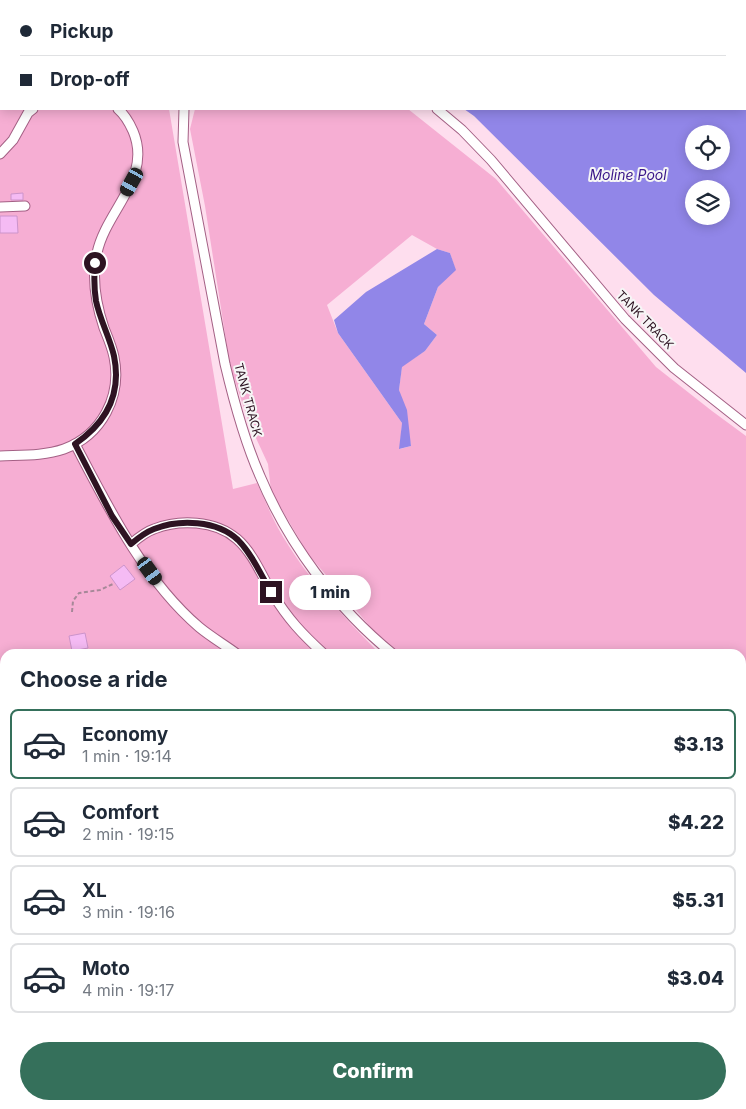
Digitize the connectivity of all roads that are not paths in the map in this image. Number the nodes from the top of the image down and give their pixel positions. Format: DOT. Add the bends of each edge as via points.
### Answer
graph roads {
  1 [pos="32,110"];
  2 [pos="119,110"];
  3 [pos="184,110"];
  4 [pos="438,110"];
  5 [pos="2,148"];
  6 [pos="25,206"];
  7 [pos="0,207"];
  8 [pos="746,425"];
  9 [pos="75,444"];
  10 [pos="0,456"];
  11 [pos="131,544"];
  12 [pos="230,649"];
  13 [pos="319,649"];
  14 [pos="386,649"];
  1 -- 5 [label="street" via="13,140"];
  2 -- 9 [label="street" via="130,123 138,144 136,170 102,239 94,277 97,303 114,355 116,387 101,421"];
  3 -- 14 [label="street, TANK TRACK" via="183,142 225,364 246,442 272,503 310,564"];
  4 -- 8 [label="street, TANK TRACK" via="490,160 625,320 674,368"];
  6 -- 7 [label="street"];
  9 -- 10 [label="street" via="39,454"];
  9 -- 11 [label="street" via="112,516"];
  11 -- 12 [label="street" via="170,599 199,627"];
  11 -- 13 [label="street" via="152,530 172,524 208,525 227,532 246,550 299,631"];
}
